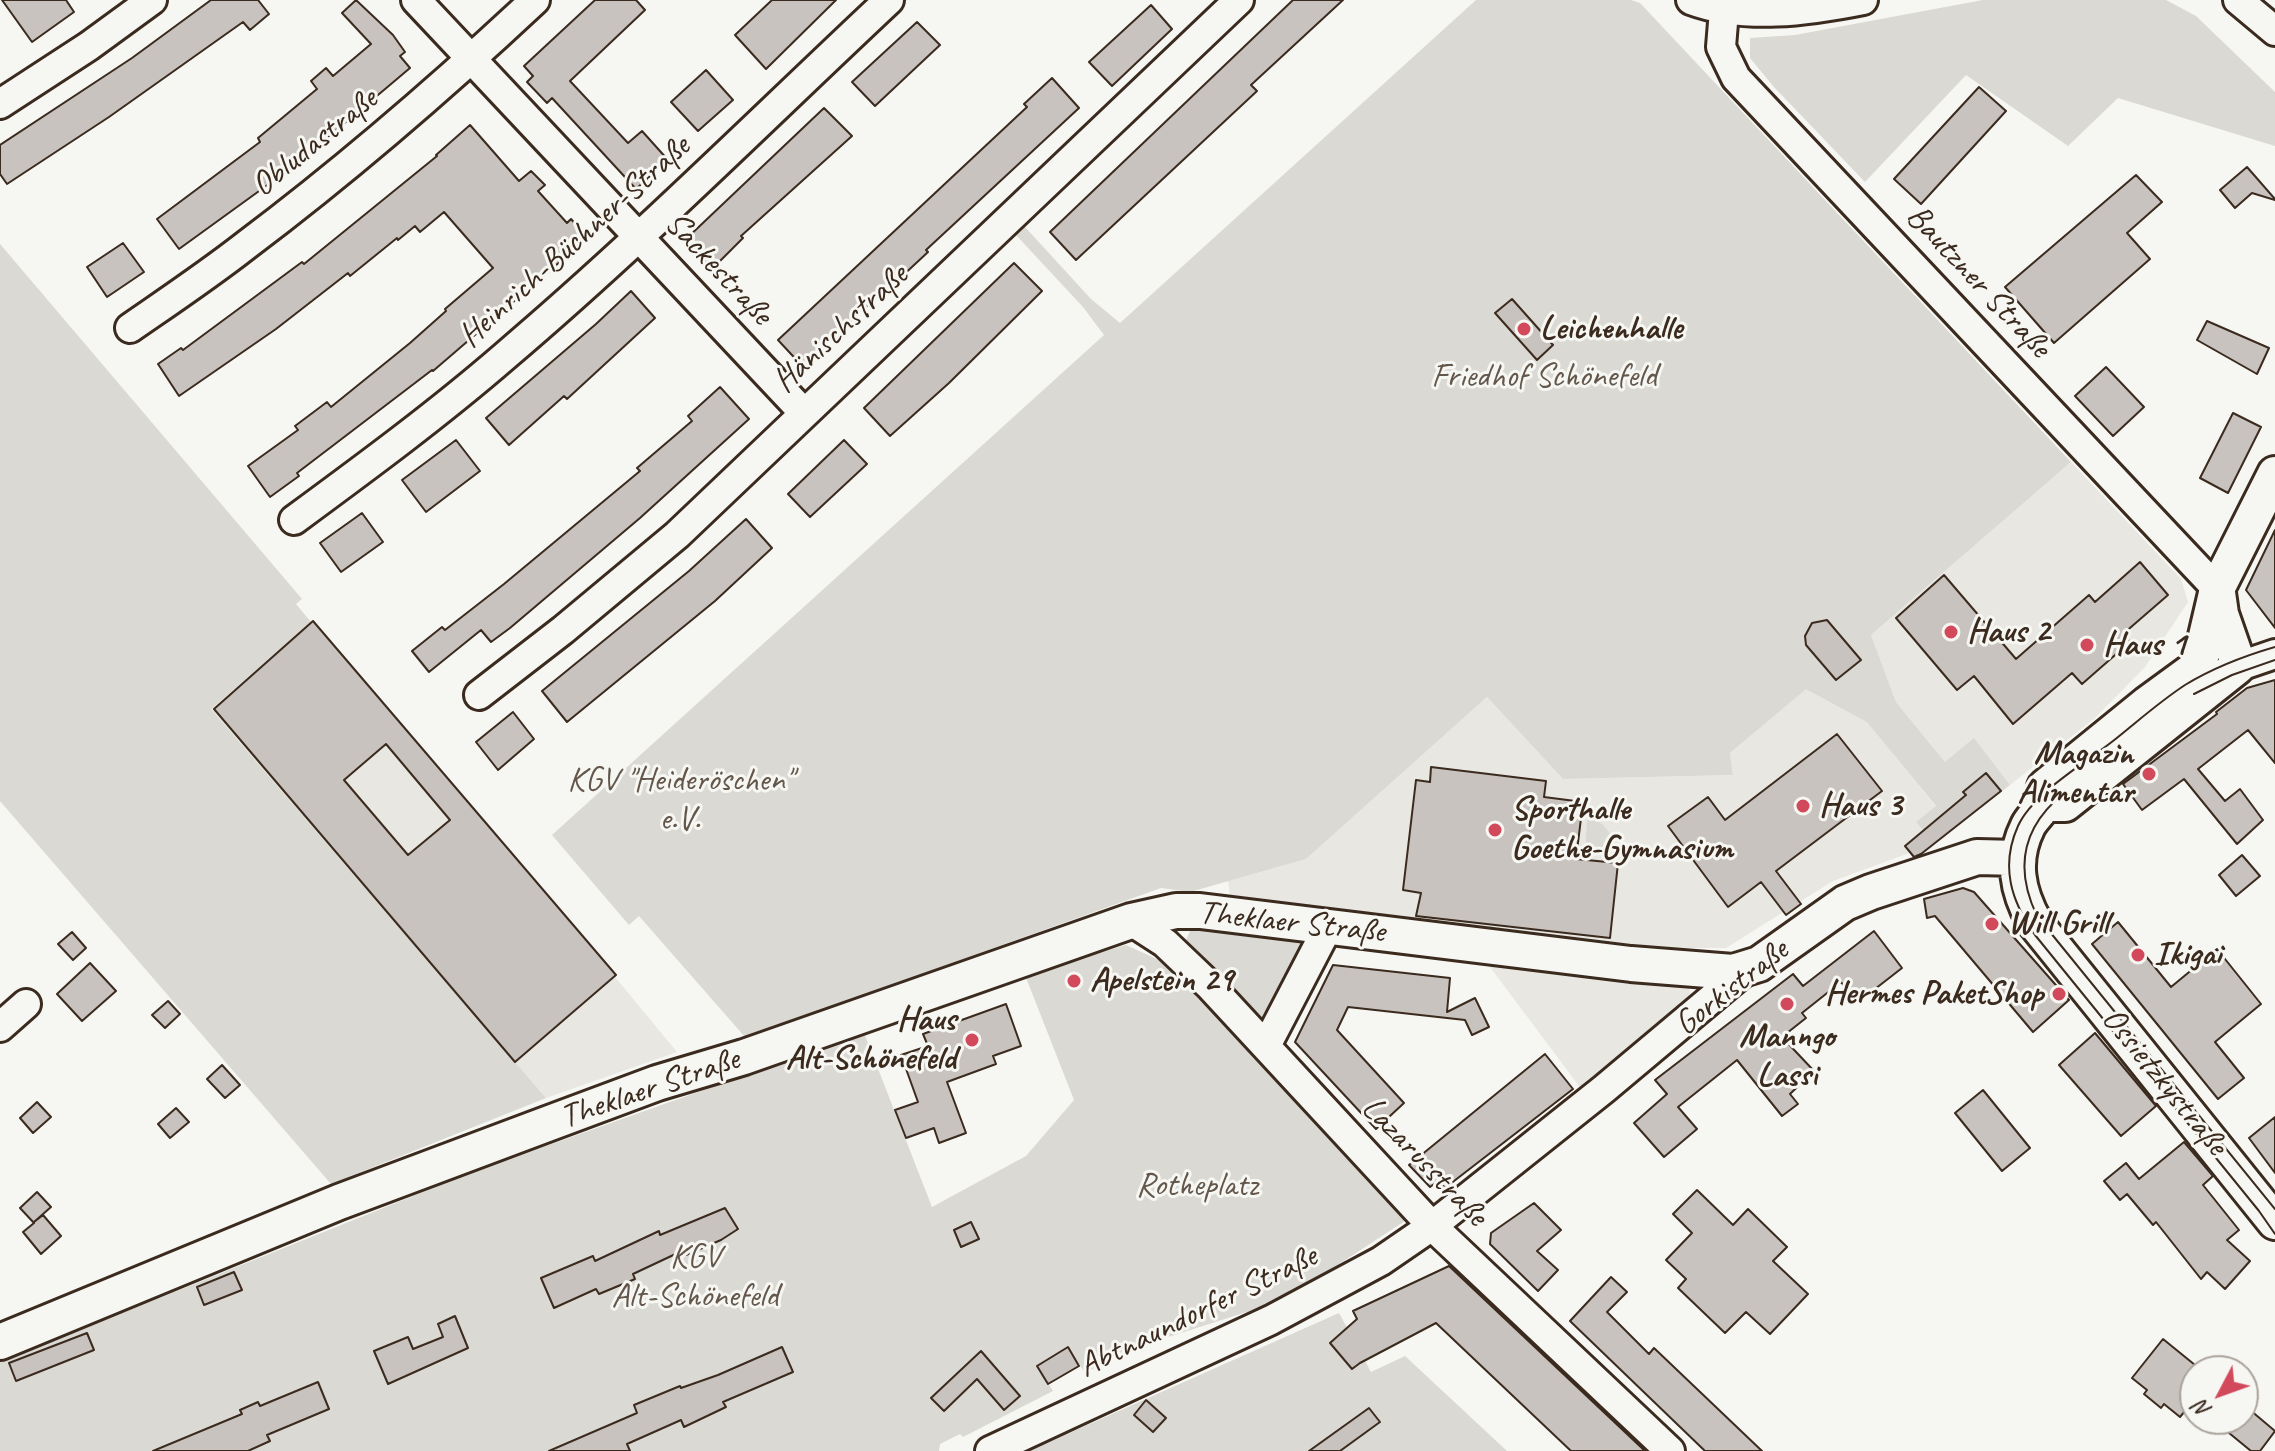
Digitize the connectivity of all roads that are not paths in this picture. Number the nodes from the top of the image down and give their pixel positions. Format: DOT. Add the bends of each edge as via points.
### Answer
graph roads {
  1 [pos="152,0"];
  2 [pos="416,0"];
  3 [pos="535,0"];
  4 [pos="889,0"];
  5 [pos="1239,0"];
  6 [pos="1691,0"];
  7 [pos="1863,0"];
  8 [pos="2238,0"];
  9 [pos="1724,10"];
  10 [pos="2275,31"];
  11 [pos="471,60"];
  12 [pos="0,104"];
  13 [pos="638,236"];
  14 [pos="130,328"];
  15 [pos="804,413"];
  16 [pos="2275,474"];
  17 [pos="294,520"];
  18 [pos="2217,589"];
  19 [pos="2275,654"];
  20 [pos="2237,667"];
  21 [pos="479,695"];
  22 [pos="2044,804"];
  23 [pos="2018,858"];
  24 [pos="1131,921"];
  25 [pos="1328,927"];
  26 [pos="1747,969"];
  27 [pos="26,1004"];
  28 [pos="0,1027"];
  29 [pos="1266,1046"];
  30 [pos="2271,1206"];
  31 [pos="1432,1226"];
  32 [pos="0,1342"];
  33 [pos="990,1451"];
  34 [pos="1670,1451"];
  1 -- 12 [label="street"];
  2 -- 11 [label="street, Sackestraße"];
  3 -- 11 [label="street, Obludastraße"];
  4 -- 13 [label="street, Heinrich-Büchner-Straße"];
  5 -- 15 [label="street, Hänischstraße"];
  6 -- 9 [label="street"];
  7 -- 9 [label="street" via="1775,12"];
  8 -- 10 [label="street"];
  9 -- 18 [label="street, Bautzner Straße" via="1721,47 1736,78"];
  11 -- 13 [label="street, Sackestraße"];
  11 -- 14 [label="street, Obludastraße" via="293,209"];
  13 -- 15 [label="street, Sackestraße"];
  13 -- 17 [label="street, Heinrich-Büchner-Straße" via="494,365"];
  15 -- 21 [label="street, Hänischstraße" via="677,535"];
  16 -- 18 [label="main road"];
  18 -- 20 [label="main road"];
  18 -- 22 [label="main road" via="2195,671 2048,785"];
  19 -- 20 [label="street"];
  20 -- 22 [label="main road" via="2065,804"];
  22 -- 23 [label="main road" via="2029,823"];
  23 -- 26 [label="main road, Gorkistraße" via="1977,857 1871,892 1845,903"];
  23 -- 30 [label="main road, Ossietzkystraße" via="2021,900 2035,923"];
  24 -- 25 [label="main road, Theklaer Straße" via="1200,911"];
  24 -- 29 [label="street, Lazarusstraße" via="1165,943"];
  24 -- 32 [label="main road, Theklaer Straße" via="657,1083 339,1202"];
  25 -- 26 [label="main road, Theklaer Straße" via="1672,968"];
  25 -- 29 [label="street"];
  26 -- 31 [label="street, Gorkistraße"];
  27 -- 28 [label="street"];
  29 -- 31 [label="street, Lazarusstraße"];
  31 -- 33 [label="street, Abtnaundorfer Straße" via="1328,1291"];
  31 -- 34 [label="street, Lazarusstraße"];
}
